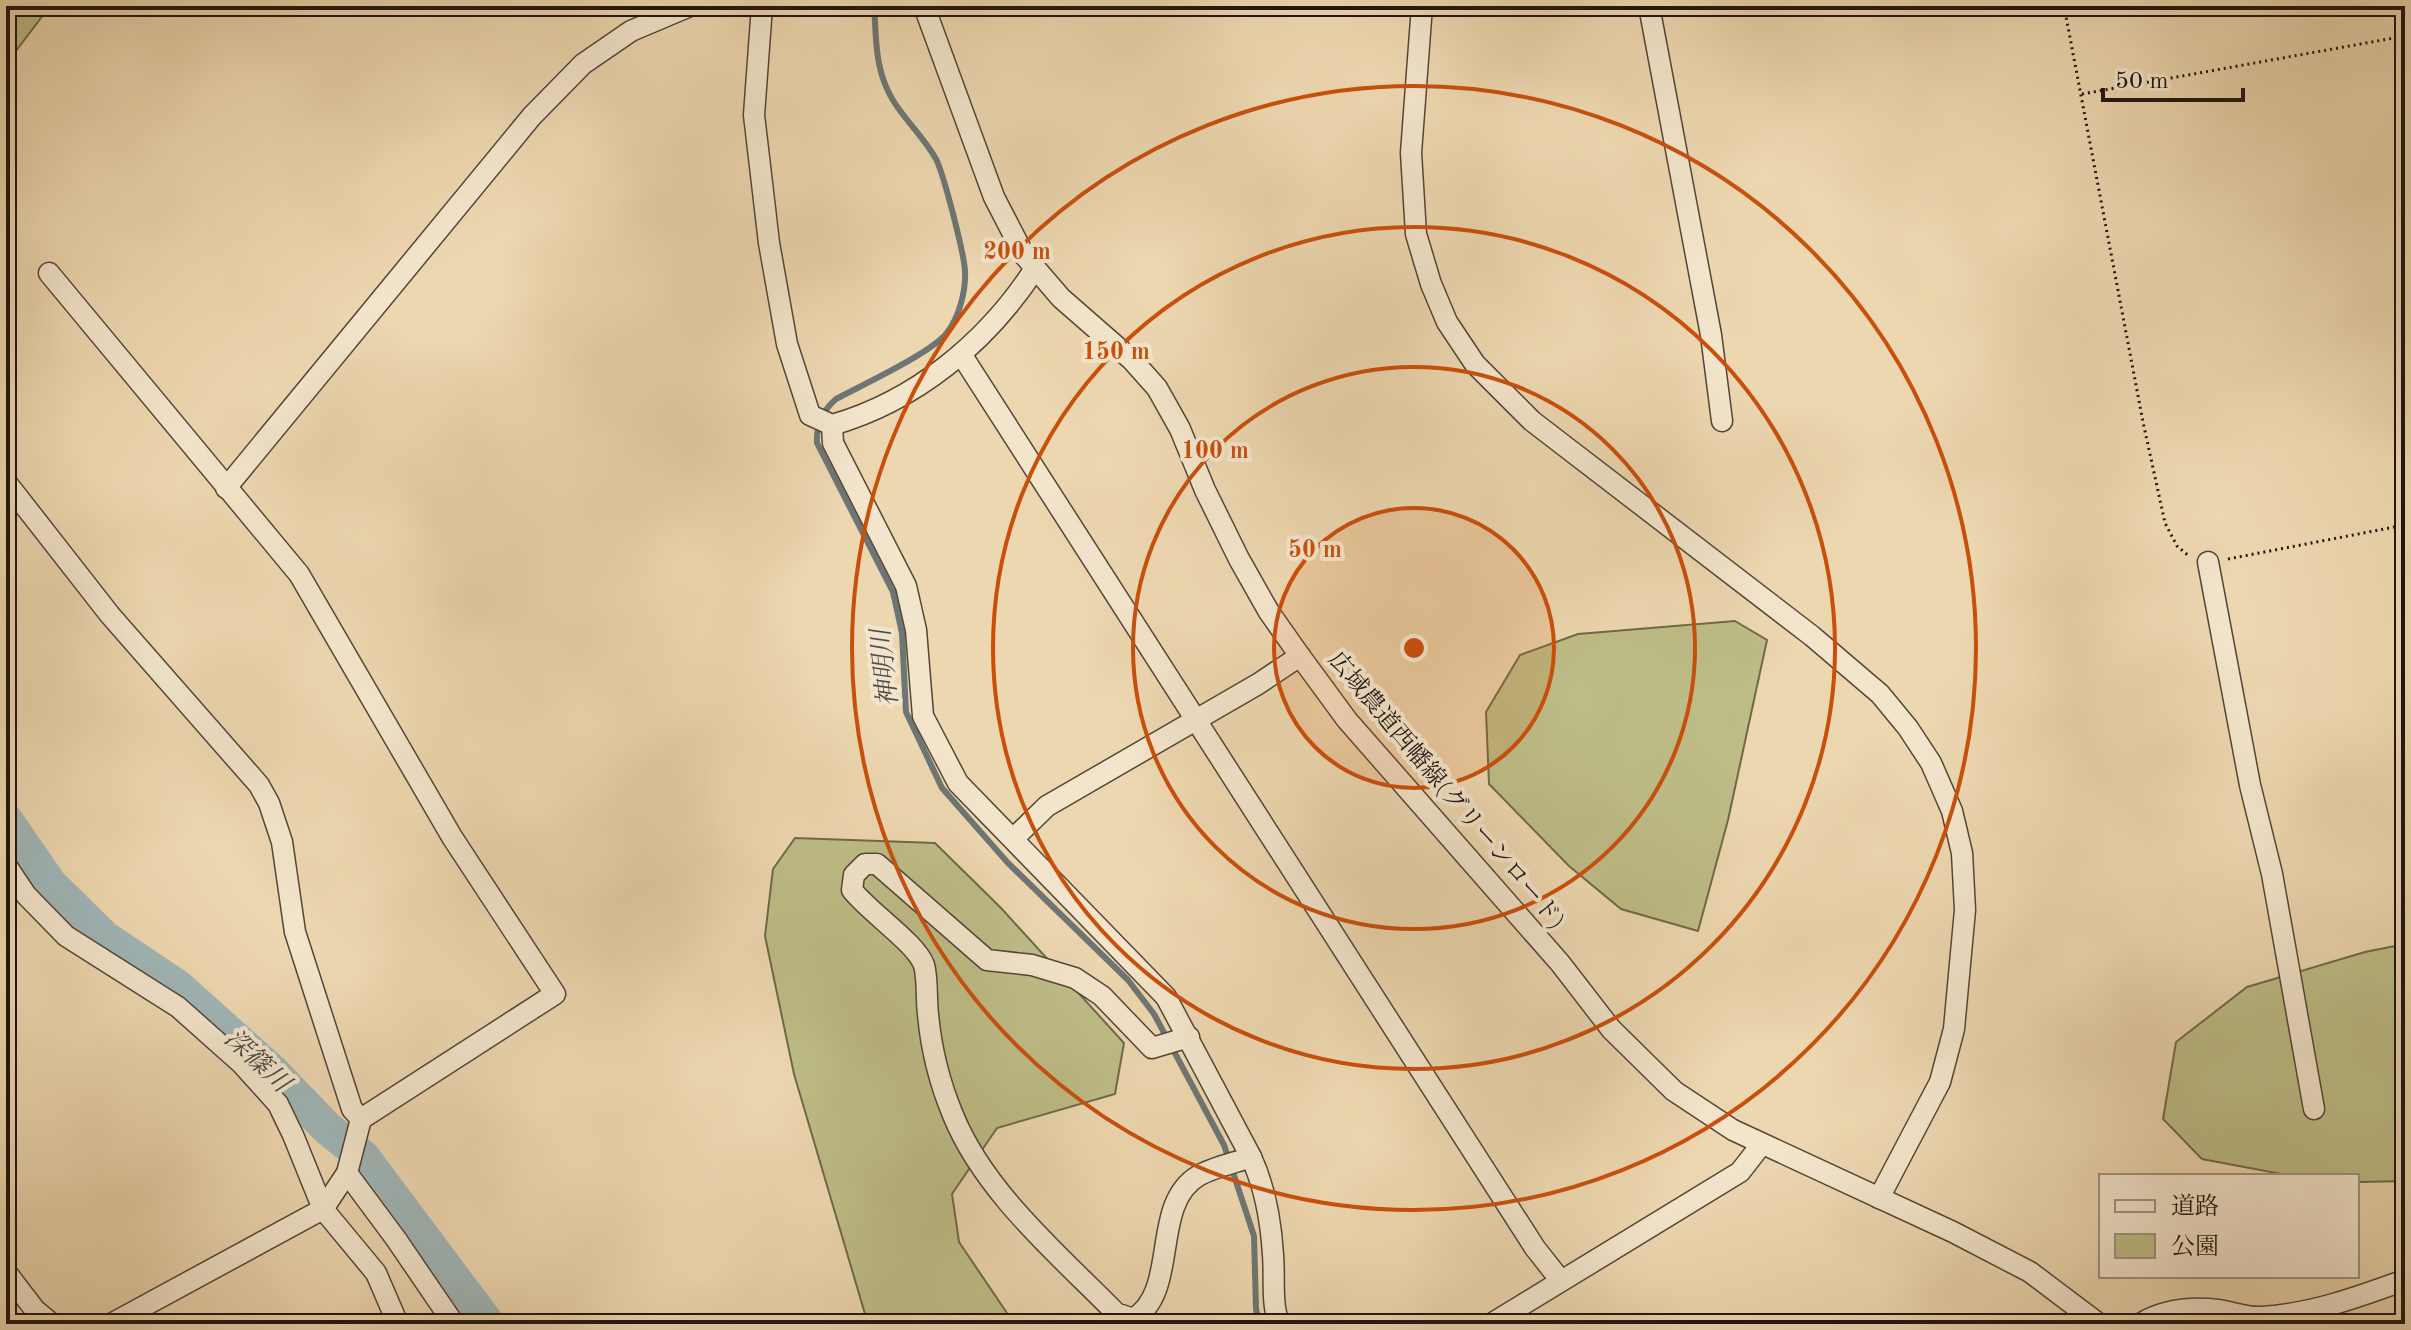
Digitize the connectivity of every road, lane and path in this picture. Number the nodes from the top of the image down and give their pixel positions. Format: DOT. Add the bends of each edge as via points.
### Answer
graph roads {
  1 [pos="690,6"];
  2 [pos="762,6"];
  3 [pos="924,6"];
  4 [pos="1422,6"];
  5 [pos="1649,6"];
  6 [pos="2064,6"];
  7 [pos="2405,36"];
  8 [pos="2082,94"];
  9 [pos="1034,270"];
  10 [pos="49,273"];
  11 [pos="961,354"];
  12 [pos="1722,421"];
  13 [pos="832,425"];
  14 [pos="6,482"];
  15 [pos="226,488"];
  16 [pos="2405,525"];
  17 [pos="2208,562"];
  18 [pos="1300,656"];
  19 [pos="1198,720"];
  20 [pos="1013,839"];
  21 [pos="6,865"];
  22 [pos="1178,1040"];
  23 [pos="2314,1109"];
  24 [pos="361,1119"];
  25 [pos="1761,1145"];
  26 [pos="1239,1161"];
  27 [pos="347,1173"];
  28 [pos="1879,1198"];
  29 [pos="323,1209"];
  30 [pos="6,1272"];
  31 [pos="2405,1280"];
  32 [pos="1561,1281"];
  33 [pos="52,1324"];
  34 [pos="111,1324"];
  35 [pos="398,1324"];
  36 [pos="454,1324"];
  37 [pos="1279,1324"];
  38 [pos="1491,1324"];
  39 [pos="2099,1324"];
  40 [pos="2140,1324"];
  1 -- 15 [label="street" via="631,31 583,64 532,116"];
  2 -- 13 [label="street" via="754,115 769,243 787,344 810,415"];
  3 -- 9 [label="street, 広域農道西幡線(グリーンロード)" via="994,197"];
  4 -- 28 [label="street" via="1411,153 1416,234 1447,322 1475,364 1532,421 1880,694 1931,763 1952,811 1962,853 1965,910 1954,1029 1940,1082"];
  5 -- 12 [label="street" via="1711,335"];
  6 -- 8 [label="path"];
  7 -- 8 [label="path"];
  8 -- 17 [label="path" via="2165,523 2186,556"];
  9 -- 11 [label="street" via="1012,303"];
  9 -- 18 [label="street, 広域農道西幡線(グリーンロード)" via="1157,388 1239,559"];
  10 -- 15 [label="street"];
  11 -- 13 [label="street" via="882,408"];
  11 -- 19 [label="street"];
  13 -- 20 [label="street" via="833,443 906,586 916,630 923,716 958,783"];
  14 -- 24 [label="street" via="110,615 259,785 282,842 304,966 352,1109"];
  15 -- 24 [label="street" via="299,574 452,837 555,994"];
  16 -- 17 [label="path"];
  17 -- 23 [label="street"];
  18 -- 19 [label="street"];
  18 -- 25 [label="street, 広域農道西幡線(グリーンロード)" via="1347,720 1611,1029 1674,1091"];
  19 -- 20 [label="street" via="1047,806"];
  19 -- 32 [label="street"];
  20 -- 22 [label="street" via="1166,997"];
  21 -- 29 [label="street" via="26,895 66,936 178,1007 242,1064 278,1104"];
  22 -- 26 [label="street"];
  22 -- 26 [label="street" via="1152,1048 1102,996 1075,978 1032,965 987,960 877,864 865,864 854,875 852,890 924,965 938,1072 974,1155 1017,1213 1116,1313 1133,1319 1146,1312 1177,1196 1198,1176"];
  24 -- 27 [label="street"];
  25 -- 28 [label="street, 広域農道西幡線(グリーンロード)"];
  25 -- 32 [label="street" via="1740,1172"];
  26 -- 37 [label="street" via="1261,1179"];
  27 -- 29 [label="street"];
  27 -- 36 [label="street"];
  28 -- 39 [label="street, 広域農道西幡線(グリーンロード)" via="2030,1272"];
  29 -- 34 [label="street"];
  29 -- 35 [label="street" via="376,1273"];
  30 -- 33 [label="street"];
  31 -- 40 [label="street" via="2330,1307 2259,1317 2175,1310"];
  32 -- 38 [label="street"];
}
